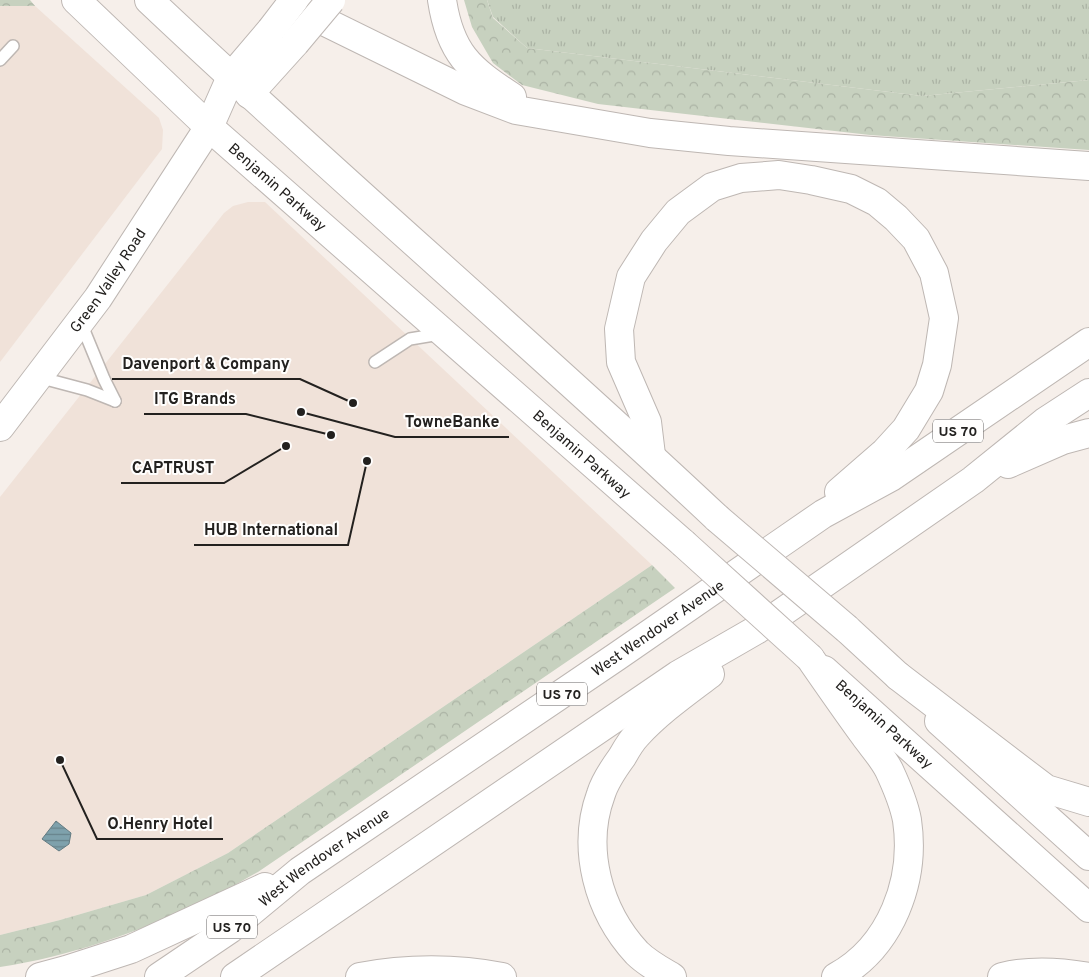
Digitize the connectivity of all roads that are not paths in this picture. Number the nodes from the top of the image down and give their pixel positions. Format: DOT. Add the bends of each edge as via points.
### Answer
graph roads {
  1 [pos="76,0"];
  2 [pos="149,0"];
  3 [pos="280,0"];
  4 [pos="294,0"];
  5 [pos="331,0"];
  6 [pos="442,0"];
  7 [pos="13,46"];
  8 [pos="0,60"];
  9 [pos="240,86"];
  10 [pos="584,123"];
  11 [pos="209,127"];
  12 [pos="1089,166"];
  13 [pos="80,322"];
  14 [pos="443,334"];
  15 [pos="1089,342"];
  16 [pos="375,362"];
  17 [pos="38,377"];
  18 [pos="1089,392"];
  19 [pos="0,427"];
  20 [pos="1089,433"];
  21 [pos="651,456"];
  22 [pos="973,480"];
  23 [pos="822,514"];
  24 [pos="758,629"];
  25 [pos="810,658"];
  26 [pos="898,676"];
  27 [pos="1089,802"];
  28 [pos="1089,856"];
  29 [pos="300,871"];
  30 [pos="1089,908"];
  31 [pos="40,977"];
  32 [pos="159,977"];
  33 [pos="235,977"];
  34 [pos="360,977"];
  35 [pos="502,977"];
  36 [pos="672,977"];
  37 [pos="836,977"];
  38 [pos="1002,977"];
  39 [pos="1089,977"];
  1 -- 11 [label="main road, Benjamin Parkway"];
  2 -- 9 [label="main road"];
  3 -- 10 [label="main road" via="466,91 516,110"];
  4 -- 9 [label="main road, Green Valley Road, bridge" via="271,30"];
  5 -- 9 [label="main road, Green Valley Road, bridge" via="295,43"];
  6 -- 10 [label="main road" via="452,40 484,79 516,100"];
  7 -- 8 [label="lane"];
  9 -- 11 [label="main road, Green Valley Road"];
  9 -- 21 [label="main road"];
  10 -- 12 [label="main road" via="650,134 729,141"];
  11 -- 13 [label="main road, Green Valley Road"];
  11 -- 14 [label="main road, Benjamin Parkway"];
  13 -- 17 [label="main road, Green Valley Road"];
  13 -- 17 [label="lane" via="115,401"];
  14 -- 16 [label="lane" via="410,339"];
  14 -- 25 [label="main road, Benjamin Parkway, bridge"];
  15 -- 23 [label="main road, West Wendover Avenue / US 70" via="891,477"];
  17 -- 19 [label="main road, Green Valley Road"];
  18 -- 22 [label="main road, US 70" via="1046,421"];
  20 -- 22 [label="main road" via="1063,440"];
  21 -- 23 [label="main road" via="647,422 621,362 619,328 631,276 654,241 678,212 705,192 741,178 779,175 851,189 877,202 916,239 934,273 944,318 937,366 929,391 906,429 837,494"];
  21 -- 26 [label="main road, bridge"];
  22 -- 24 [label="main road, US 70"];
  23 -- 29 [label="main road, West Wendover Avenue / US 70"];
  24 -- 33 [label="main road, US 70" via="678,675"];
  24 -- 36 [label="main road" via="718,668 636,736 601,792 594,819 595,868 602,897 615,924 638,954"];
  25 -- 30 [label="main road, Benjamin Parkway"];
  25 -- 37 [label="main road" via="888,769 907,819 909,846 901,900 889,925 869,951"];
  26 -- 27 [label="main road" via="1046,789"];
  26 -- 28 [label="main road" via="925,708"];
  29 -- 31 [label="main road" via="131,949"];
  29 -- 32 [label="main road, West Wendover Avenue / US 70" via="230,929"];
  34 -- 35 [label="main road" via="436,971"];
  38 -- 39 [label="main road" via="1038,973"];
}
